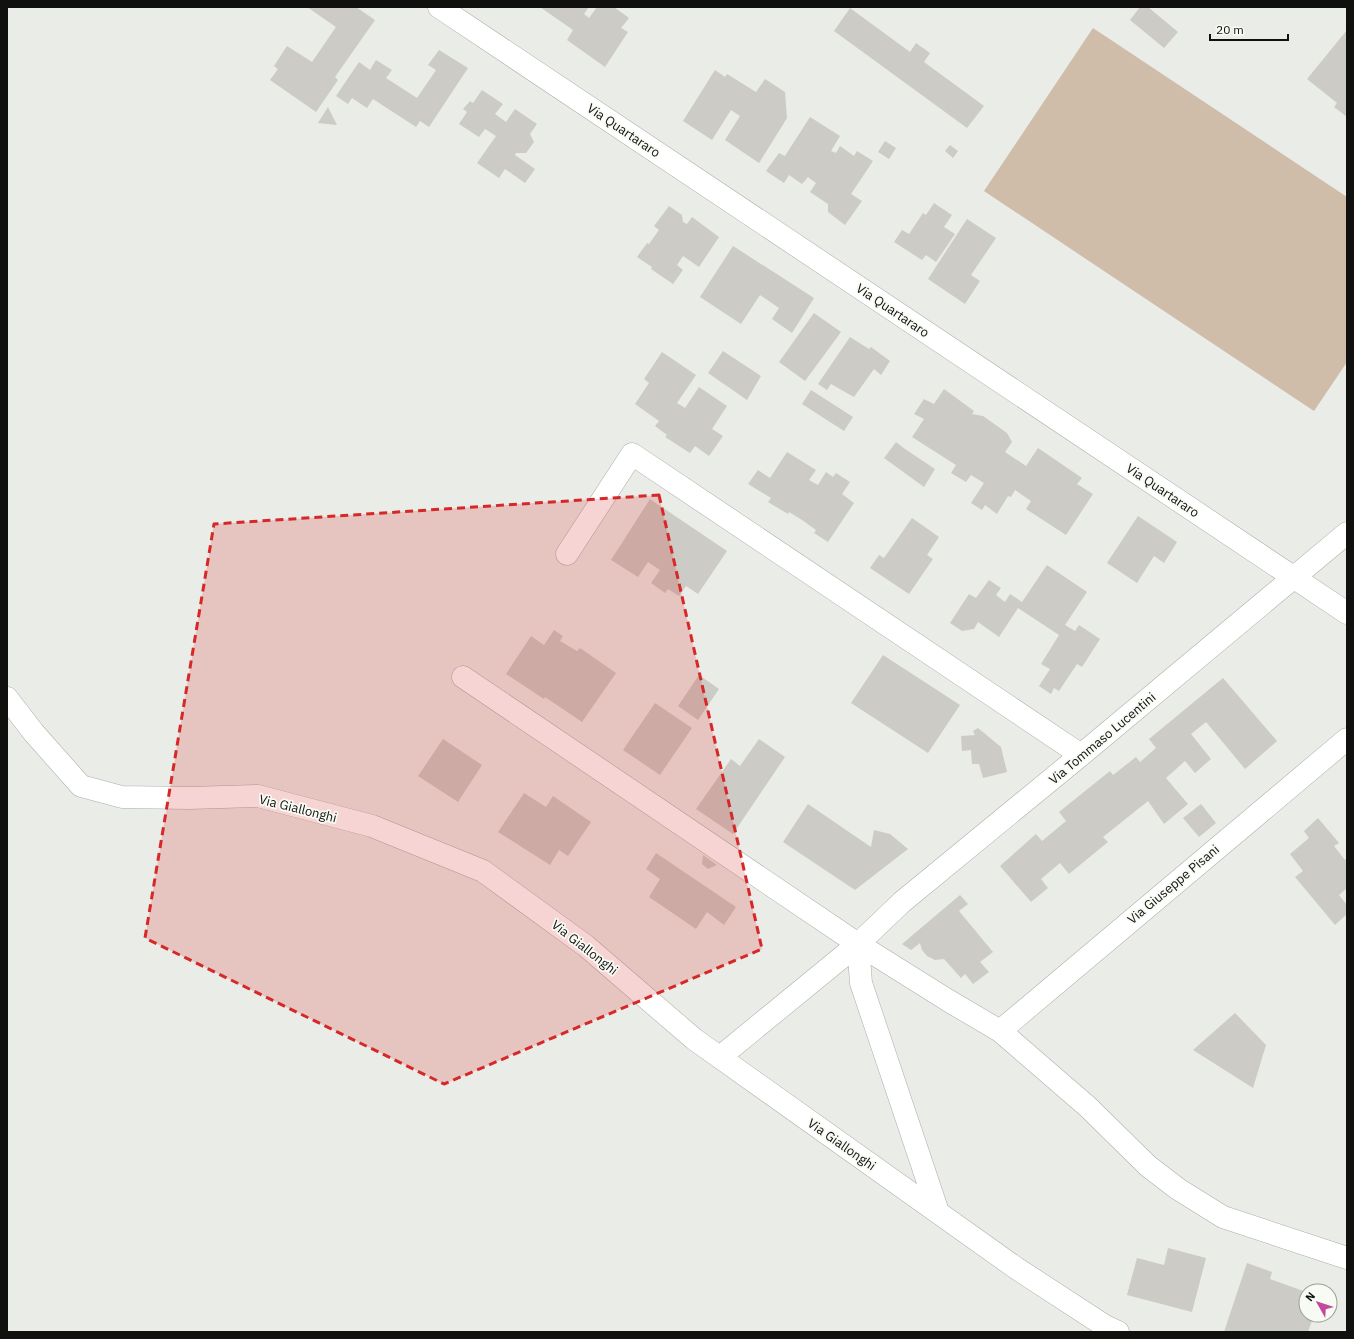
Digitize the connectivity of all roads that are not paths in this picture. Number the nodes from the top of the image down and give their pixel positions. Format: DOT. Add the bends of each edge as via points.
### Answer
graph roads {
  1 [pos="439,7"];
  2 [pos="1347,533"];
  3 [pos="567,554"];
  4 [pos="1294,577"];
  5 [pos="1347,614"];
  6 [pos="463,677"];
  7 [pos="7,698"];
  8 [pos="1347,739"];
  9 [pos="1081,755"];
  10 [pos="858,944"];
  11 [pos="1000,1030"];
  12 [pos="720,1057"];
  13 [pos="938,1212"];
  14 [pos="1347,1258"];
  15 [pos="1118,1332"];
  1 -- 4 [label="street, Via Quartararo"];
  2 -- 4 [label="street, Via Tommaso Lucentini"];
  3 -- 9 [label="street" via="632,454"];
  4 -- 5 [label="street, Via Quartararo"];
  4 -- 9 [label="street, Via Tommaso Lucentini"];
  6 -- 10 [label="street"];
  7 -- 12 [label="street, Via Giallonghi" via="81,786 122,797 258,796 372,826 483,871 586,946 694,1040"];
  8 -- 11 [label="street, Via Giuseppe Pisani"];
  9 -- 10 [label="street, Via Tommaso Lucentini" via="902,902"];
  10 -- 11 [label="street"];
  10 -- 12 [label="street, Via Tommaso Lucentini"];
  10 -- 13 [label="street" via="861,983"];
  11 -- 14 [label="street" via="1088,1107 1148,1166 1178,1189 1223,1218"];
  12 -- 13 [label="street, Via Giallonghi"];
  13 -- 15 [label="street, Via Giallonghi" via="1022,1272 1104,1326"];
}
